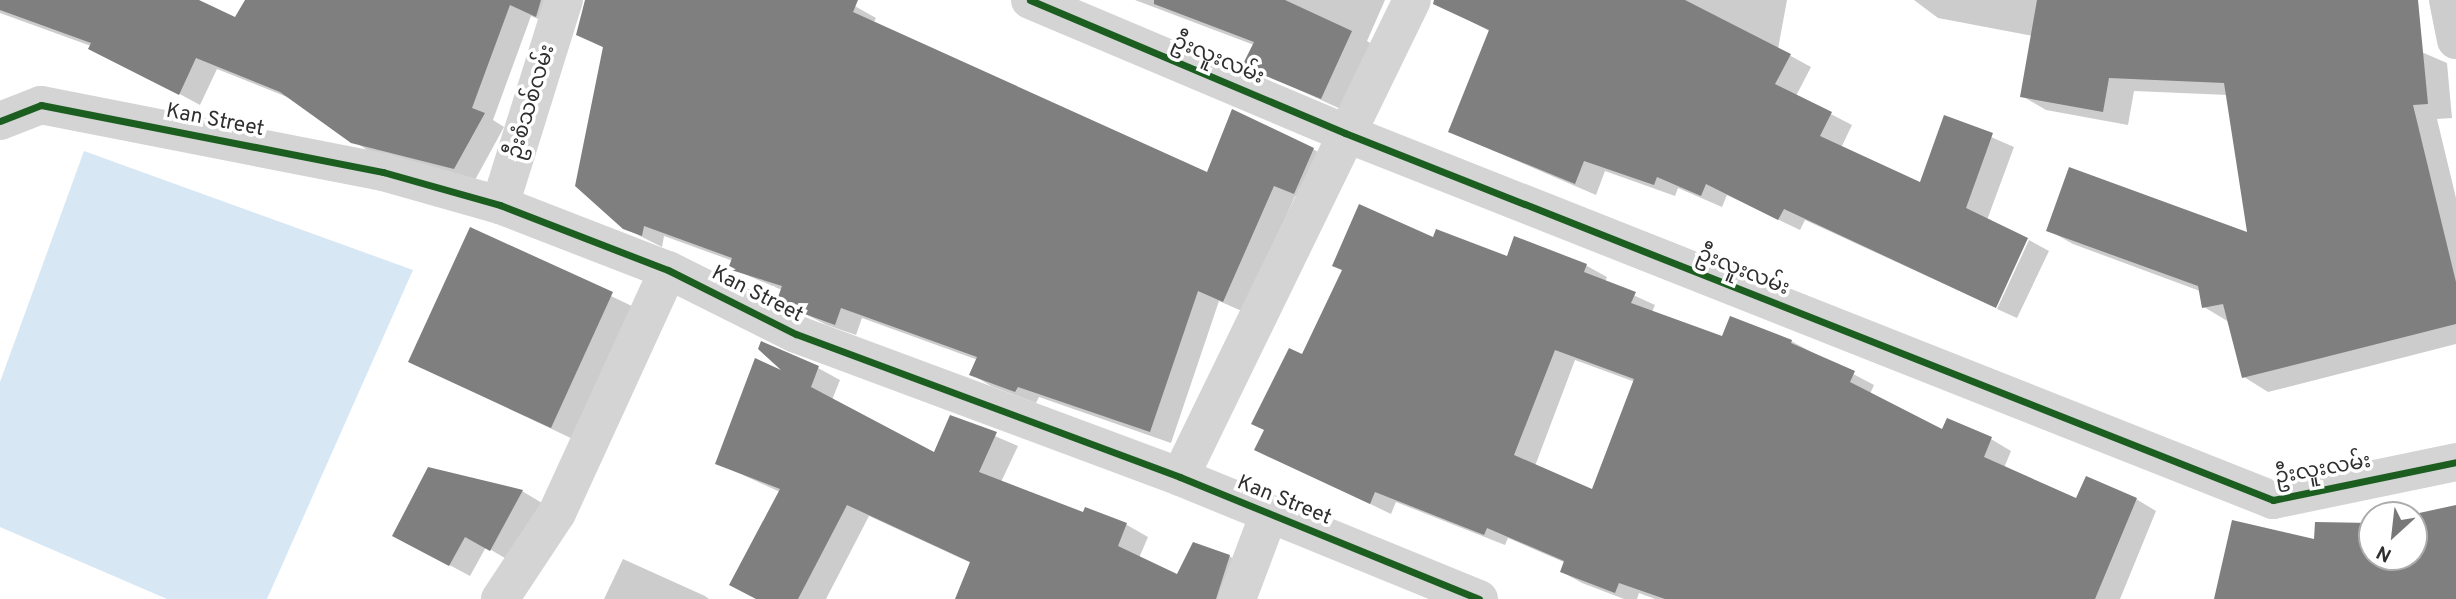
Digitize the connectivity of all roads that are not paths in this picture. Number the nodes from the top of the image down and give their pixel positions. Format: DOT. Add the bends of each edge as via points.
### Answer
graph roads {
  1 [pos="564,0"];
  2 [pos="1030,0"];
  3 [pos="1412,0"];
  4 [pos="2448,0"];
  5 [pos="2456,40"];
  6 [pos="0,121"];
  7 [pos="1345,133"];
  8 [pos="500,205"];
  9 [pos="668,270"];
  10 [pos="2456,462"];
  11 [pos="1180,477"];
  12 [pos="1269,514"];
  13 [pos="500,599"];
  14 [pos="1237,599"];
  15 [pos="1479,599"];
  1 -- 8 [label="street, ဦးစံသစ်လမ်း"];
  2 -- 7 [label="street, ဦးလူးလမ်း"];
  3 -- 7 [label="street"];
  4 -- 5 [label="main road"];
  6 -- 8 [label="street, Kan Street" via="41,105 383,172"];
  7 -- 10 [label="street, ဦးလူးလမ်း" via="2273,500"];
  7 -- 11 [label="street"];
  8 -- 9 [label="street, Kan Street"];
  9 -- 11 [label="street, Kan Street" via="796,334"];
  9 -- 13 [label="street" via="557,513"];
  11 -- 12 [label="street, Kan Street"];
  12 -- 14 [label="street"];
  12 -- 15 [label="street, Kan Street"];
}
